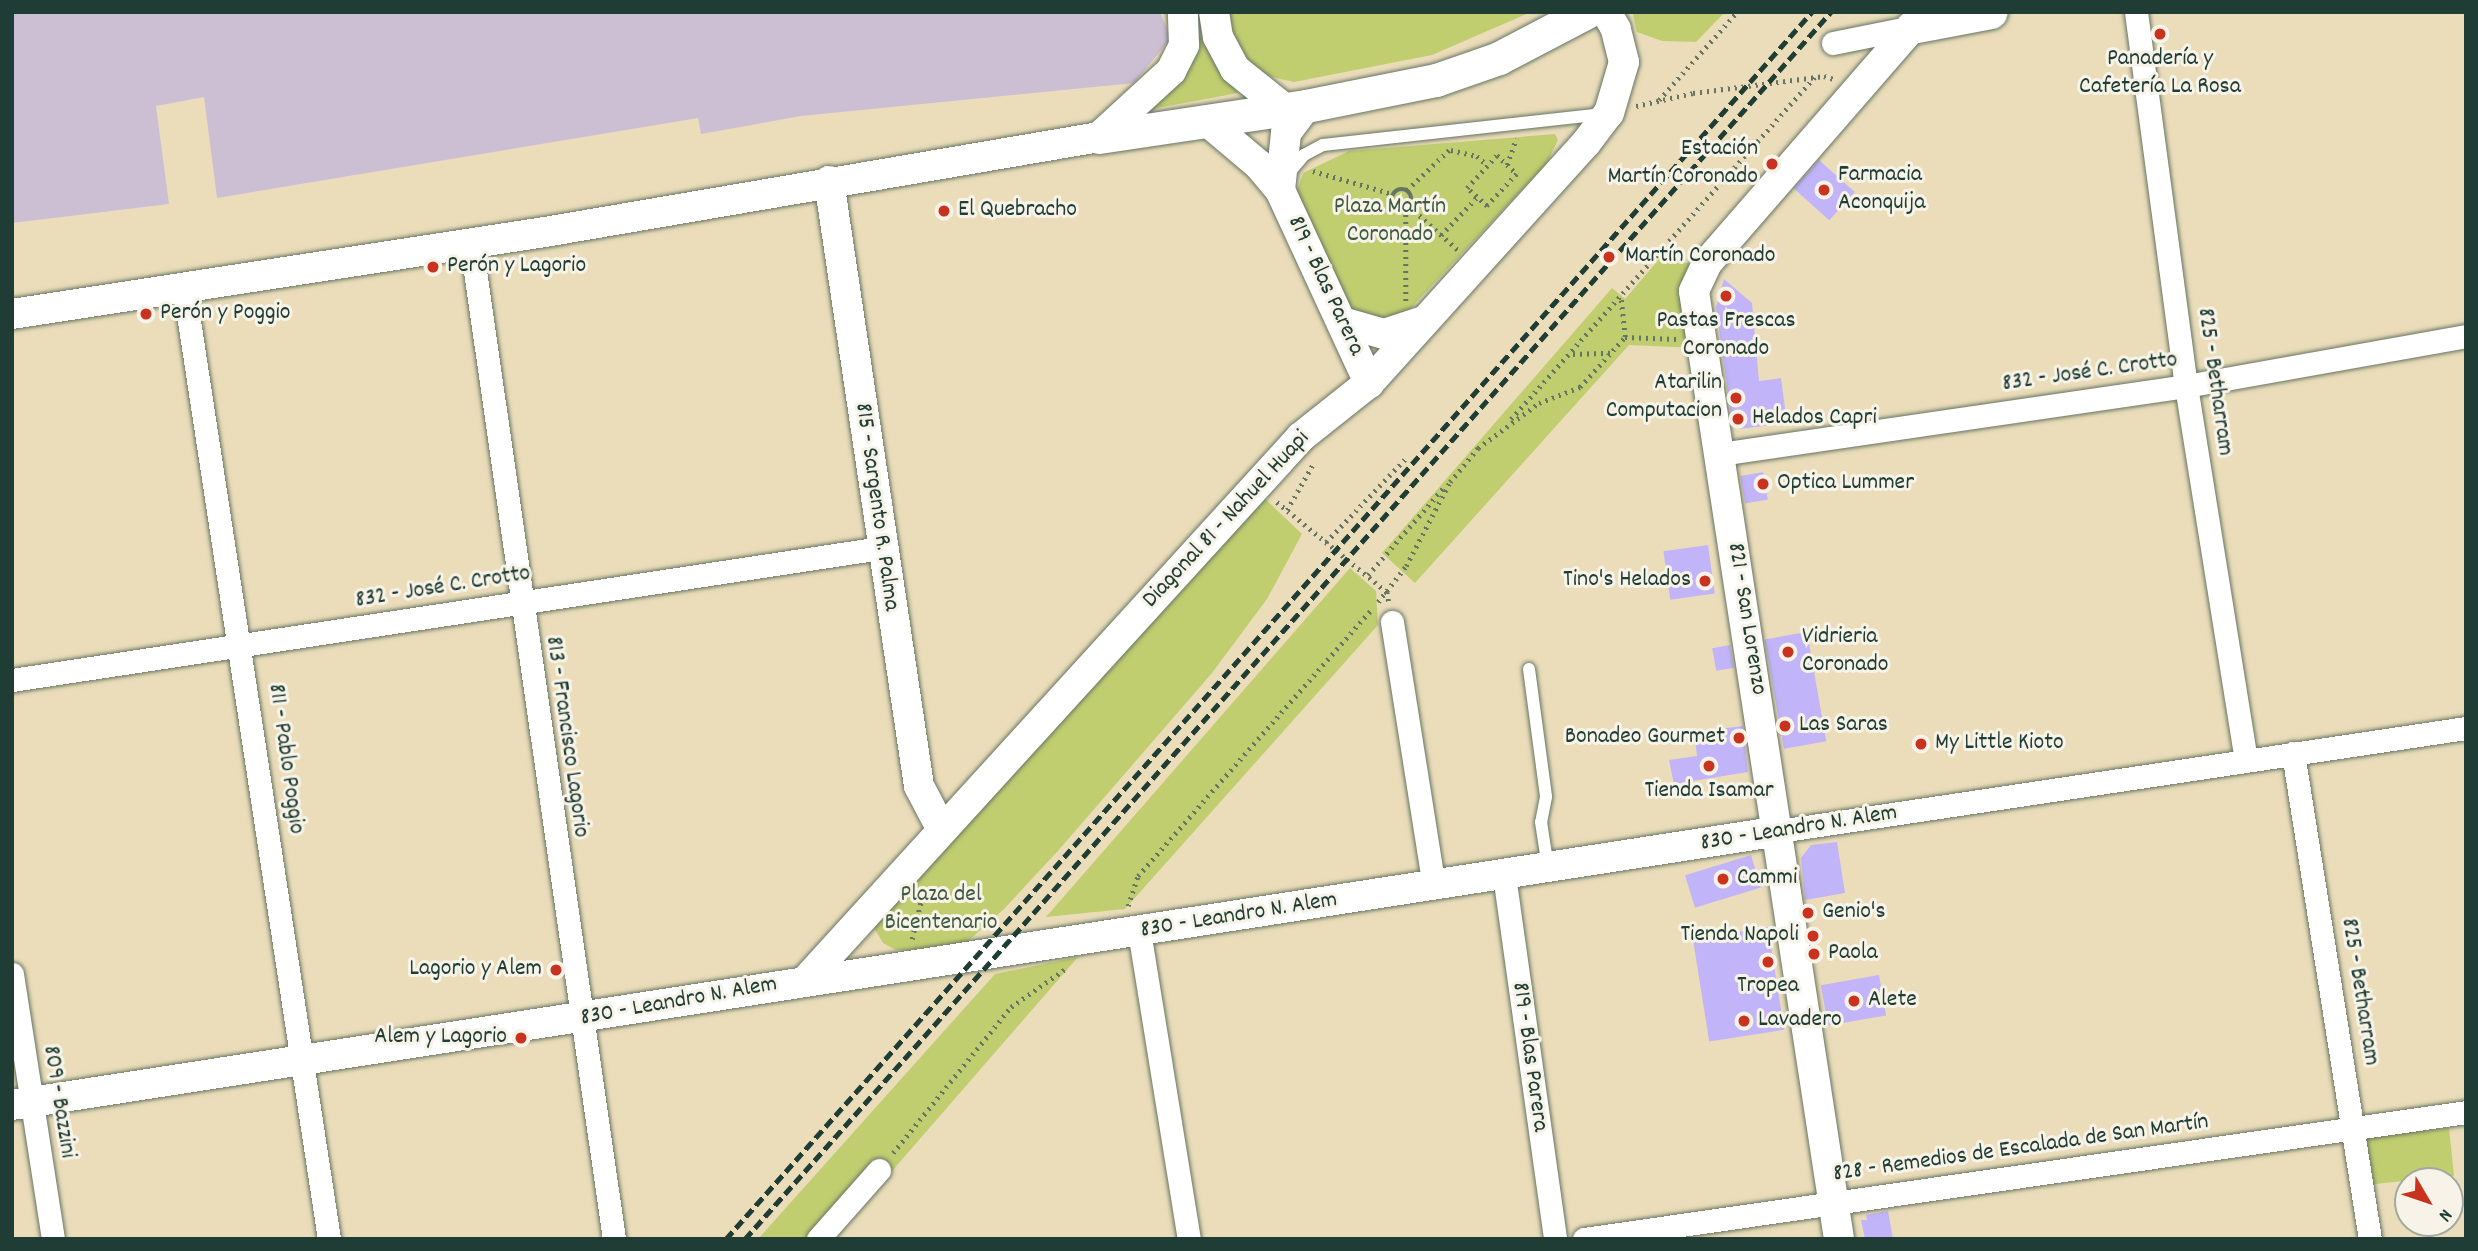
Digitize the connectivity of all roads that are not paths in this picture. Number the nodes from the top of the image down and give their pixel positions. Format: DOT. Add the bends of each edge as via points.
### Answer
graph roads {
  1 [pos="1183,12"];
  2 [pos="1214,12"];
  3 [pos="1587,12"];
  4 [pos="1606,12"];
  5 [pos="1991,12"];
  6 [pos="2136,12"];
  7 [pos="1912,27"];
  8 [pos="1833,43"];
  9 [pos="1295,107"];
  10 [pos="1609,113"];
  11 [pos="1208,122"];
  12 [pos="1099,136"];
  13 [pos="1287,178"];
  14 [pos="829,181"];
  15 [pos="471,243"];
  16 [pos="184,288"];
  17 [pos="12,314"];
  18 [pos="1342,322"];
  19 [pos="1416,326"];
  20 [pos="2466,337"];
  21 [pos="1369,383"];
  22 [pos="2186,386"];
  23 [pos="1720,454"];
  24 [pos="881,548"];
  25 [pos="520,603"];
  26 [pos="1392,622"];
  27 [pos="242,645"];
  28 [pos="1529,669"];
  29 [pos="12,680"];
  30 [pos="2466,728"];
  31 [pos="2293,753"];
  32 [pos="2246,759"];
  33 [pos="941,828"];
  34 [pos="1779,831"];
  35 [pos="1548,868"];
  36 [pos="1504,875"];
  37 [pos="1434,886"];
  38 [pos="1132,932"];
  39 [pos="12,974"];
  40 [pos="806,980"];
  41 [pos="582,1020"];
  42 [pos="303,1060"];
  43 [pos="22,1103"];
  44 [pos="2466,1112"];
  45 [pos="2355,1128"];
  46 [pos="879,1170"];
  47 [pos="1833,1202"];
  48 [pos="53,1239"];
  49 [pos="330,1239"];
  50 [pos="614,1239"];
  51 [pos="818,1239"];
  52 [pos="1189,1239"];
  53 [pos="1555,1239"];
  54 [pos="1584,1239"];
  55 [pos="1839,1239"];
  56 [pos="2370,1239"];
  1 -- 12 [label="street" via="1184,45 1171,71"];
  2 -- 9 [label="street" via="1218,37 1235,69"];
  3 -- 9 [label="main road" via="1468,71"];
  4 -- 10 [label="street, Diagonal 81 - Nahuel Huapi" via="1622,46 1619,88"];
  5 -- 7 [label="main road"];
  6 -- 22 [label="street, 825 - Betharram"];
  7 -- 8 [label="street"];
  7 -- 23 [label="street, 821 - San Lorenzo" via="1707,263 1695,291"];
  9 -- 11 [label="main road"];
  9 -- 13 [label="street, 819 - Blas Parera" via="1286,133"];
  10 -- 13 [label="lane" via="1323,145"];
  10 -- 19 [label="street, Diagonal 81 - Nahuel Huapi" via="1476,268"];
  11 -- 12 [label="main road"];
  11 -- 13 [label="street, 819 - Blas Parera"];
  12 -- 14 [label="street"];
  13 -- 18 [label="street, 819 - Blas Parera"];
  14 -- 15 [label="street"];
  14 -- 24 [label="street, 815 - Sargento R. Palma"];
  15 -- 16 [label="street"];
  15 -- 25 [label="street, 813 - Francisco Lagorio"];
  16 -- 17 [label="street"];
  16 -- 27 [label="street, 811 - Pablo Poggio"];
  18 -- 19 [label="street" via="1362,332"];
  18 -- 21 [label="street, 819 - Blas Parera"];
  19 -- 21 [label="street, Diagonal 81 - Nahuel Huapi"];
  20 -- 22 [label="street, 832 - José C. Crotto"];
  21 -- 33 [label="street, Diagonal 81 - Nahuel Huapi" via="1301,437"];
  22 -- 23 [label="street, 832 - José C. Crotto"];
  22 -- 32 [label="street, 825 - Betharram"];
  23 -- 34 [label="street, 821 - San Lorenzo"];
  24 -- 25 [label="street, 832 - José C. Crotto"];
  24 -- 33 [label="street, 815 - Sargento R. Palma" via="919,786"];
  25 -- 27 [label="street, 832 - José C. Crotto"];
  25 -- 41 [label="street, 813 - Francisco Lagorio"];
  26 -- 37 [label="street"];
  27 -- 29 [label="street, 832 - José C. Crotto"];
  27 -- 42 [label="street, 811 - Pablo Poggio"];
  28 -- 35 [label="lane" via="1546,797 1541,822"];
  30 -- 31 [label="street, 830 - Leandro N. Alem"];
  31 -- 32 [label="street, 830 - Leandro N. Alem"];
  31 -- 45 [label="street, 825 - Betharram"];
  32 -- 34 [label="street, 830 - Leandro N. Alem"];
  33 -- 40 [label="street, Diagonal 81 - Nahuel Huapi"];
  34 -- 35 [label="street, 830 - Leandro N. Alem"];
  34 -- 47 [label="street, 821 - San Lorenzo"];
  35 -- 36 [label="street, 830 - Leandro N. Alem"];
  36 -- 37 [label="street, 830 - Leandro N. Alem"];
  36 -- 53 [label="street, 819 - Blas Parera"];
  37 -- 38 [label="street, 830 - Leandro N. Alem"];
  38 -- 40 [label="street, 830 - Leandro N. Alem"];
  38 -- 52 [label="street"];
  39 -- 43 [label="street, 809 - Bazzini"];
  40 -- 41 [label="street, 830 - Leandro N. Alem"];
  41 -- 42 [label="street, 830 - Leandro N. Alem"];
  41 -- 50 [label="street, 813 - Francisco Lagorio"];
  42 -- 43 [label="street, 830 - Leandro N. Alem"];
  42 -- 49 [label="street, 811 - Pablo Poggio"];
  43 -- 48 [label="street, 809 - Bazzini"];
  44 -- 45 [label="street, 828 - Remedios de Escalada de San Martín"];
  45 -- 47 [label="street, 828 - Remedios de Escalada de San Martín"];
  45 -- 56 [label="street, 825 - Betharram"];
  46 -- 51 [label="street"];
  47 -- 54 [label="street, 828 - Remedios de Escalada de San Martín"];
  47 -- 55 [label="street, 821 - San Lorenzo"];
}
